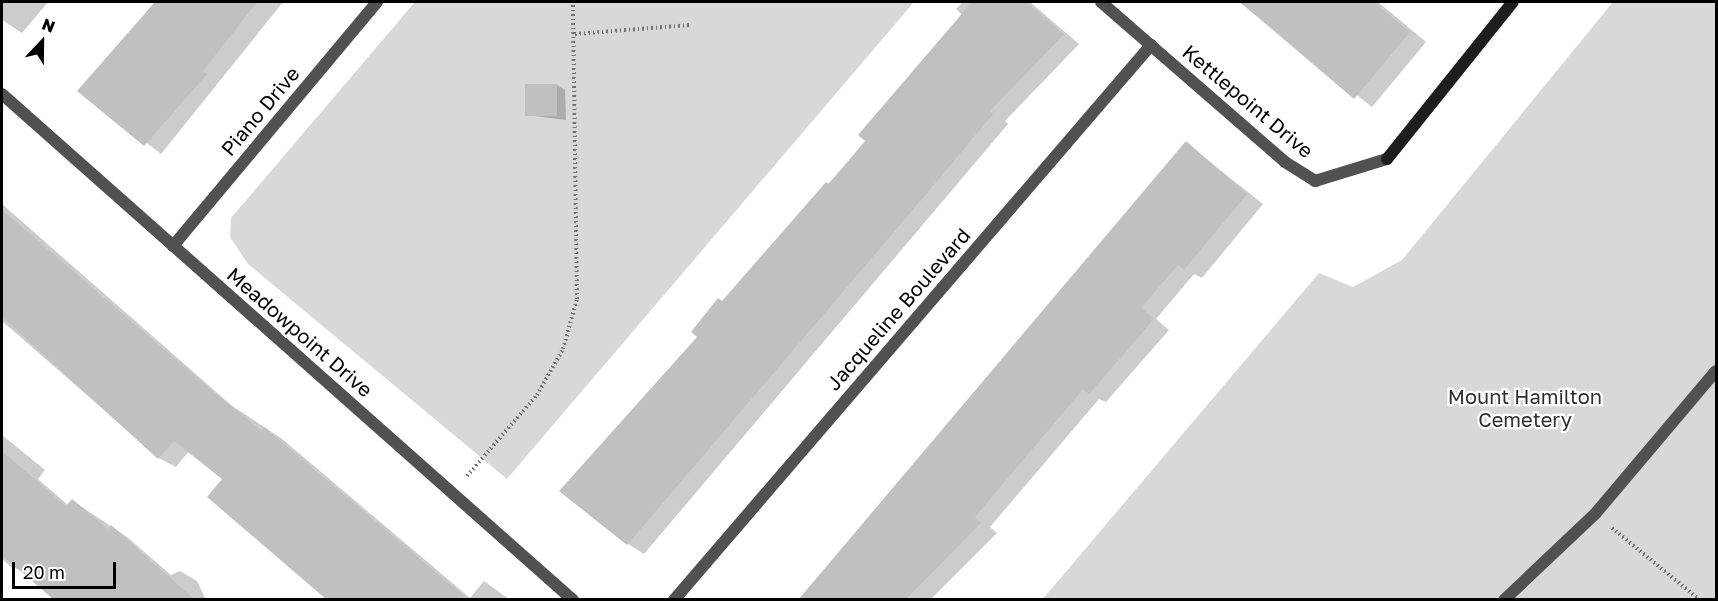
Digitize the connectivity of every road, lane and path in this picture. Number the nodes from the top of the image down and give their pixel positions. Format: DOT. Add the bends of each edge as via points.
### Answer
graph roads {
  1 [pos="377,2"];
  2 [pos="573,2"];
  3 [pos="1101,2"];
  4 [pos="1513,2"];
  5 [pos="690,25"];
  6 [pos="575,34"];
  7 [pos="1151,45"];
  8 [pos="2,94"];
  9 [pos="173,246"];
  10 [pos="1716,371"];
  11 [pos="453,493"];
  12 [pos="1595,514"];
  13 [pos="573,600"];
  14 [pos="674,600"];
  15 [pos="1504,600"];
  16 [pos="1700,600"];
  1 -- 9 [label="street, Piano Drive"];
  2 -- 6 [label="path"];
  3 -- 7 [label="street, Kettlepoint Drive"];
  4 -- 7 [label="street, Kettlepoint Drive" via="1387,159 1315,181 1285,162"];
  5 -- 6 [label="path"];
  6 -- 11 [label="path" via="577,299 563,349 537,396"];
  7 -- 14 [label="street, Jacqueline Boulevard"];
  8 -- 9 [label="street, Meadowpoint Drive"];
  9 -- 11 [label="street, Meadowpoint Drive"];
  10 -- 12 [label="street"];
  11 -- 13 [label="street, Meadowpoint Drive"];
  12 -- 15 [label="street"];
  12 -- 16 [label="path"];
}
